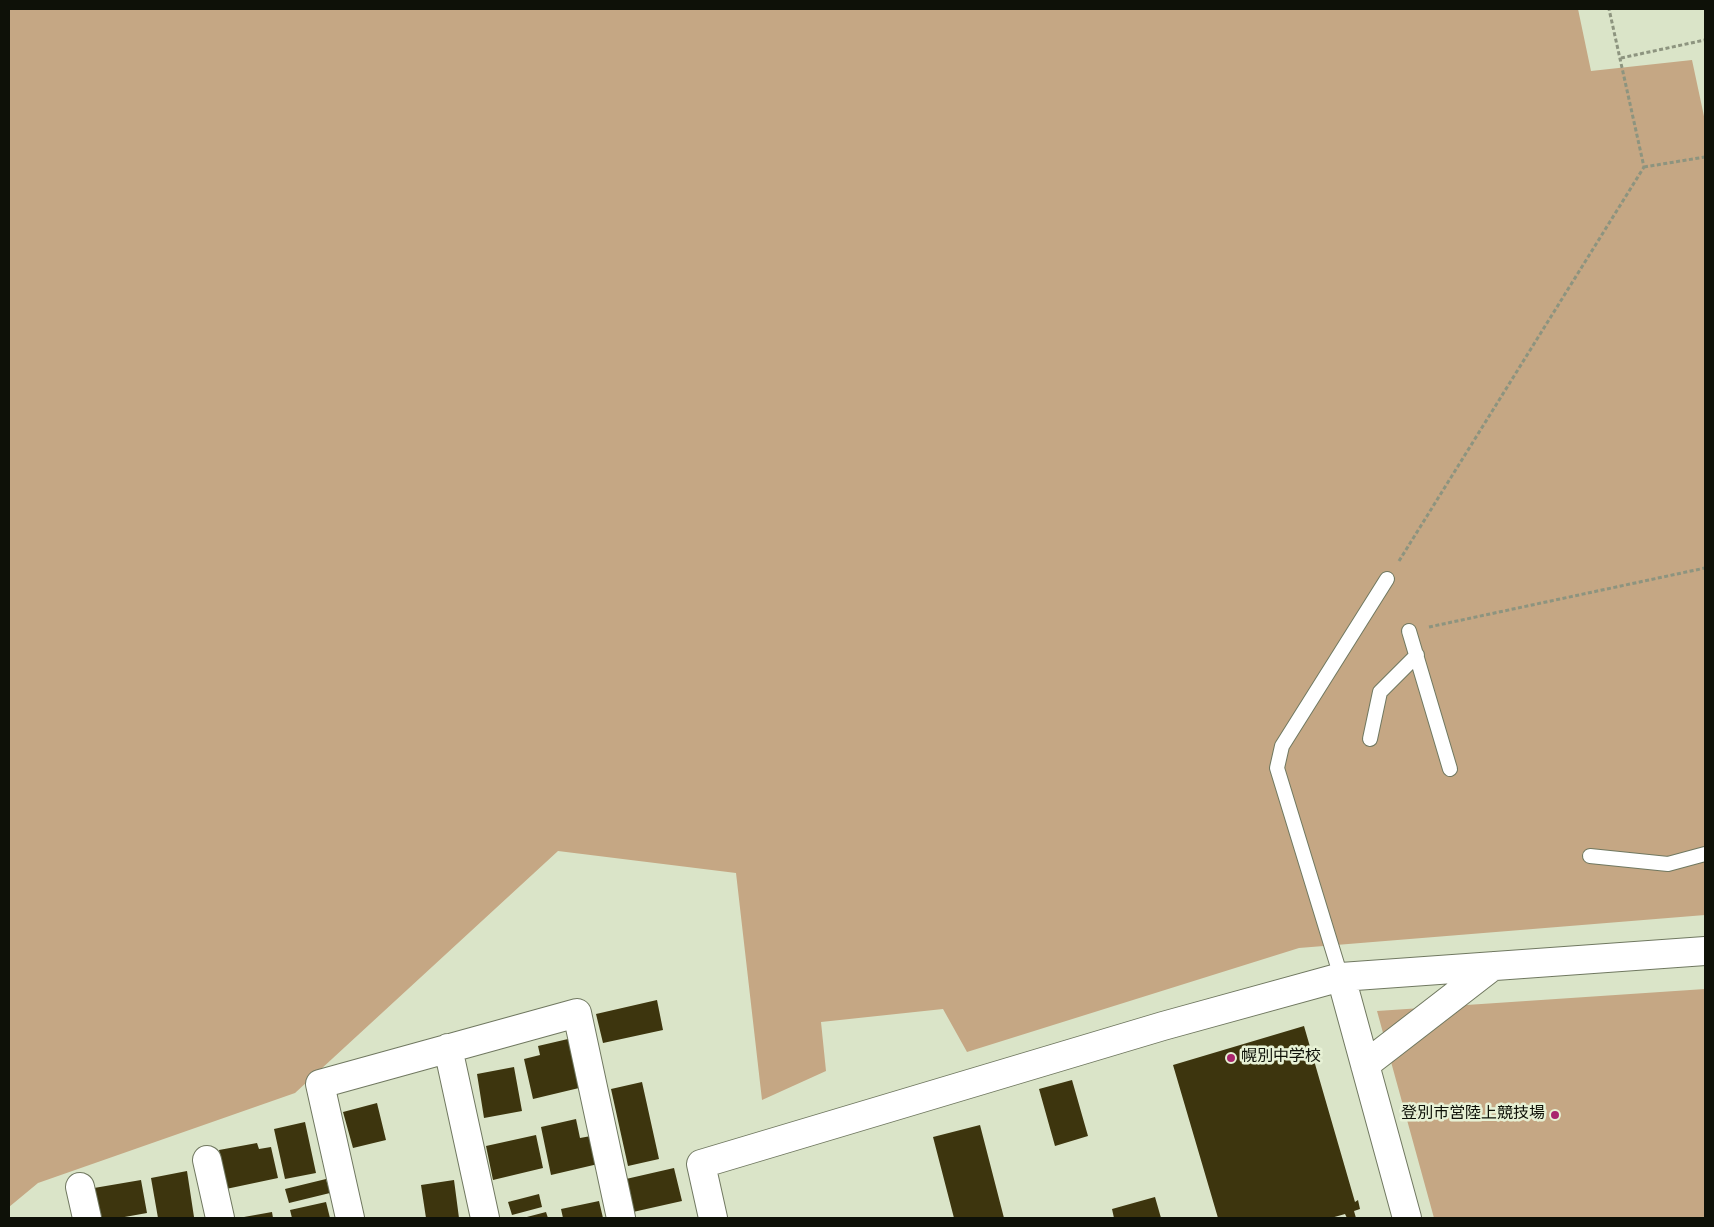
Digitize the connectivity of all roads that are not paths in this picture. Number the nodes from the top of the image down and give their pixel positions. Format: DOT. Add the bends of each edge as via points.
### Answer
graph roads {
  1 [pos="1387,579"];
  2 [pos="1409,631"];
  3 [pos="1417,655"];
  4 [pos="1370,739"];
  5 [pos="1450,769"];
  6 [pos="1705,854"];
  7 [pos="1590,856"];
  8 [pos="1705,950"];
  9 [pos="1493,966"];
  10 [pos="1341,977"];
  11 [pos="448,1048"];
  12 [pos="1365,1066"];
  13 [pos="206,1160"];
  14 [pos="80,1187"];
  15 [pos="87,1218"];
  16 [pos="220,1218"];
  17 [pos="350,1218"];
  18 [pos="485,1218"];
  19 [pos="621,1218"];
  20 [pos="714,1218"];
  21 [pos="1407,1218"];
  1 -- 10 [label="lane" via="1282,746 1277,768"];
  2 -- 3 [label="lane"];
  3 -- 4 [label="lane" via="1380,692"];
  3 -- 5 [label="lane"];
  6 -- 7 [label="lane" via="1668,864"];
  8 -- 9 [label="street"];
  9 -- 10 [label="street"];
  9 -- 12 [label="street"];
  10 -- 12 [label="street"];
  10 -- 20 [label="street" via="1154,1029 701,1164"];
  11 -- 17 [label="street" via="320,1084"];
  11 -- 18 [label="street"];
  11 -- 19 [label="street" via="577,1012"];
  12 -- 21 [label="street"];
  13 -- 16 [label="street"];
  14 -- 15 [label="street"];
}
